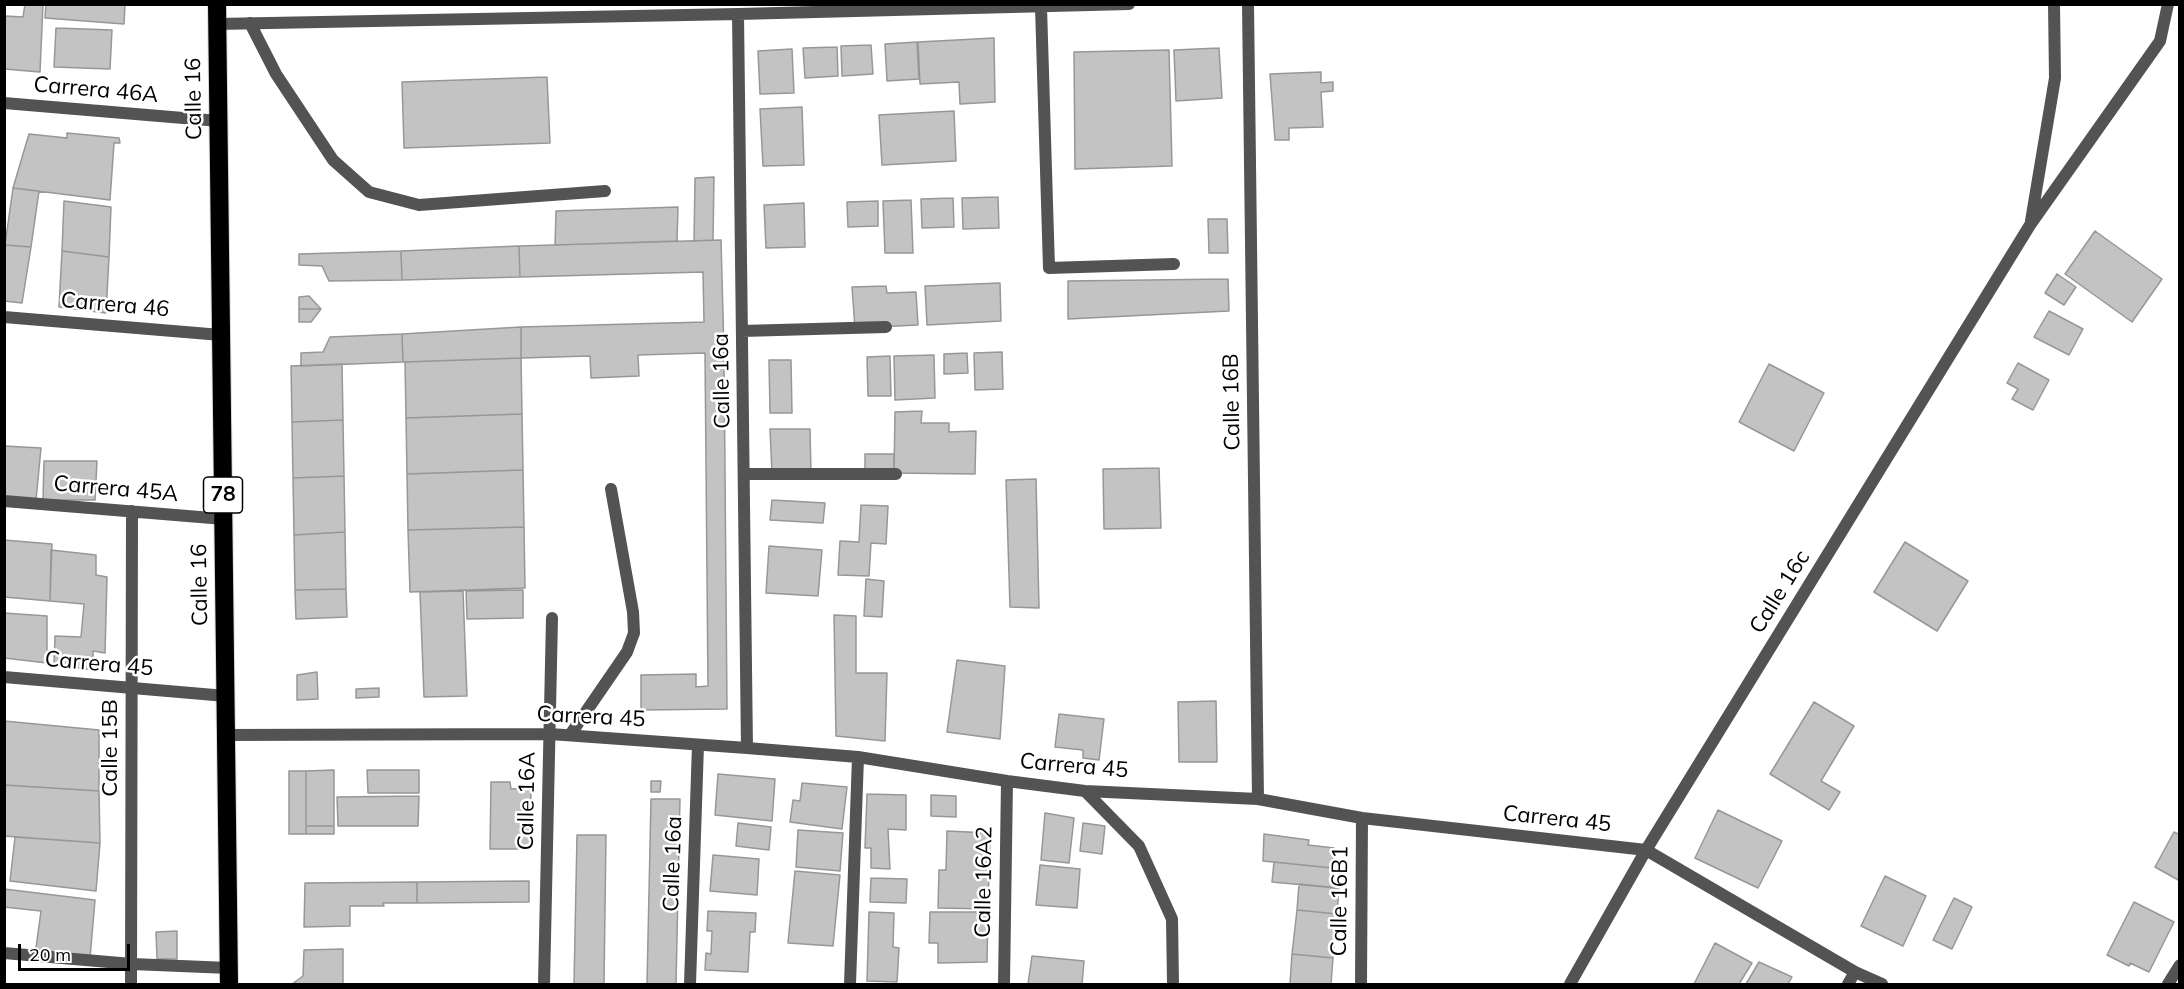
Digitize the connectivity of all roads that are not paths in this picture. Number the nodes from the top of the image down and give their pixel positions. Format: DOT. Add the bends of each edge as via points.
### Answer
graph roads {
  1 [pos="217,4"];
  2 [pos="1129,4"];
  3 [pos="1248,4"];
  4 [pos="2054,4"];
  5 [pos="2168,4"];
  6 [pos="1041,7"];
  7 [pos="738,14"];
  8 [pos="250,23"];
  9 [pos="218,24"];
  10 [pos="4,103"];
  11 [pos="219,121"];
  12 [pos="605,191"];
  13 [pos="2030,225"];
  14 [pos="1174,264"];
  15 [pos="4,317"];
  16 [pos="886,327"];
  17 [pos="742,331"];
  18 [pos="221,335"];
  19 [pos="744,474"];
  20 [pos="896,474"];
  21 [pos="612,489"];
  22 [pos="4,501"];
  23 [pos="132,511"];
  24 [pos="224,519"];
  25 [pos="552,618"];
  26 [pos="4,677"];
  27 [pos="131,687"];
  28 [pos="226,696"];
  29 [pos="550,734"];
  30 [pos="226,735"];
  31 [pos="570,735"];
  32 [pos="698,745"];
  33 [pos="747,748"];
  34 [pos="858,757"];
  35 [pos="1006,781"];
  36 [pos="1085,791"];
  37 [pos="1258,799"];
  38 [pos="1362,819"];
  39 [pos="1646,850"];
  40 [pos="4,953"];
  41 [pos="132,964"];
  42 [pos="2180,965"];
  43 [pos="1855,972"];
  44 [pos="229,976"];
  45 [pos="131,984"];
  46 [pos="544,984"];
  47 [pos="690,984"];
  48 [pos="850,984"];
  49 [pos="1004,984"];
  50 [pos="1173,984"];
  51 [pos="1360,984"];
  52 [pos="1570,984"];
  53 [pos="1848,984"];
  54 [pos="1882,984"];
  55 [pos="2168,984"];
  1 -- 9 [label="highway, Calle 16 / 78"];
  2 -- 6 [label="street"];
  3 -- 37 [label="street, Calle 16B"];
  4 -- 13 [label="street" via="2055,78"];
  5 -- 13 [label="street, Calle 16c" via="2160,41"];
  6 -- 7 [label="street"];
  6 -- 14 [label="street" via="1049,268"];
  7 -- 8 [label="street"];
  7 -- 17 [label="street, Calle 16a"];
  8 -- 9 [label="street"];
  8 -- 12 [label="street" via="276,74 333,160 369,192 419,205"];
  9 -- 11 [label="highway, Calle 16 / 78"];
  10 -- 11 [label="street, Carrera 46A"];
  11 -- 18 [label="highway, Calle 16 / 78"];
  13 -- 39 [label="street, Calle 16c"];
  15 -- 18 [label="street, Carrera 46"];
  16 -- 17 [label="street"];
  17 -- 19 [label="street, Calle 16a"];
  18 -- 24 [label="highway, Calle 16 / 78"];
  19 -- 20 [label="street"];
  19 -- 33 [label="street, Calle 16a"];
  21 -- 31 [label="street" via="634,633 627,652"];
  22 -- 23 [label="street, Carrera 45A"];
  23 -- 24 [label="street, Carrera 45A"];
  23 -- 27 [label="street, Calle 15B"];
  24 -- 28 [label="highway, Calle 16 / 78"];
  25 -- 29 [label="street, Calle 16A"];
  26 -- 27 [label="street, Carrera 45"];
  27 -- 28 [label="street, Carrera 45"];
  27 -- 41 [label="street, Calle 15B"];
  28 -- 30 [label="highway, Calle 16 / 78"];
  29 -- 30 [label="street, Carrera 45"];
  29 -- 31 [label="street, Carrera 45"];
  29 -- 46 [label="street, Calle 16A"];
  30 -- 44 [label="highway, Calle 16 / 78"];
  31 -- 32 [label="street, Carrera 45"];
  32 -- 33 [label="street, Carrera 45"];
  32 -- 47 [label="street, Calle 16a"];
  33 -- 34 [label="street, Carrera 45"];
  34 -- 35 [label="street, Carrera 45"];
  34 -- 48 [label="street"];
  35 -- 36 [label="street, Carrera 45"];
  35 -- 49 [label="street, Calle 16A2"];
  36 -- 37 [label="street, Carrera 45"];
  36 -- 50 [label="street" via="1139,846 1172,919"];
  37 -- 38 [label="street, Carrera 45"];
  38 -- 39 [label="street, Carrera 45"];
  38 -- 51 [label="street, Calle 16B1"];
  39 -- 43 [label="street, Carrera 45"];
  39 -- 52 [label="street, Calle 16c"];
  40 -- 41 [label="street"];
  41 -- 44 [label="street"];
  41 -- 45 [label="street, Calle 15B"];
  42 -- 55 [label="street"];
  43 -- 53 [label="street"];
  43 -- 54 [label="street, Carrera 45"];
}
